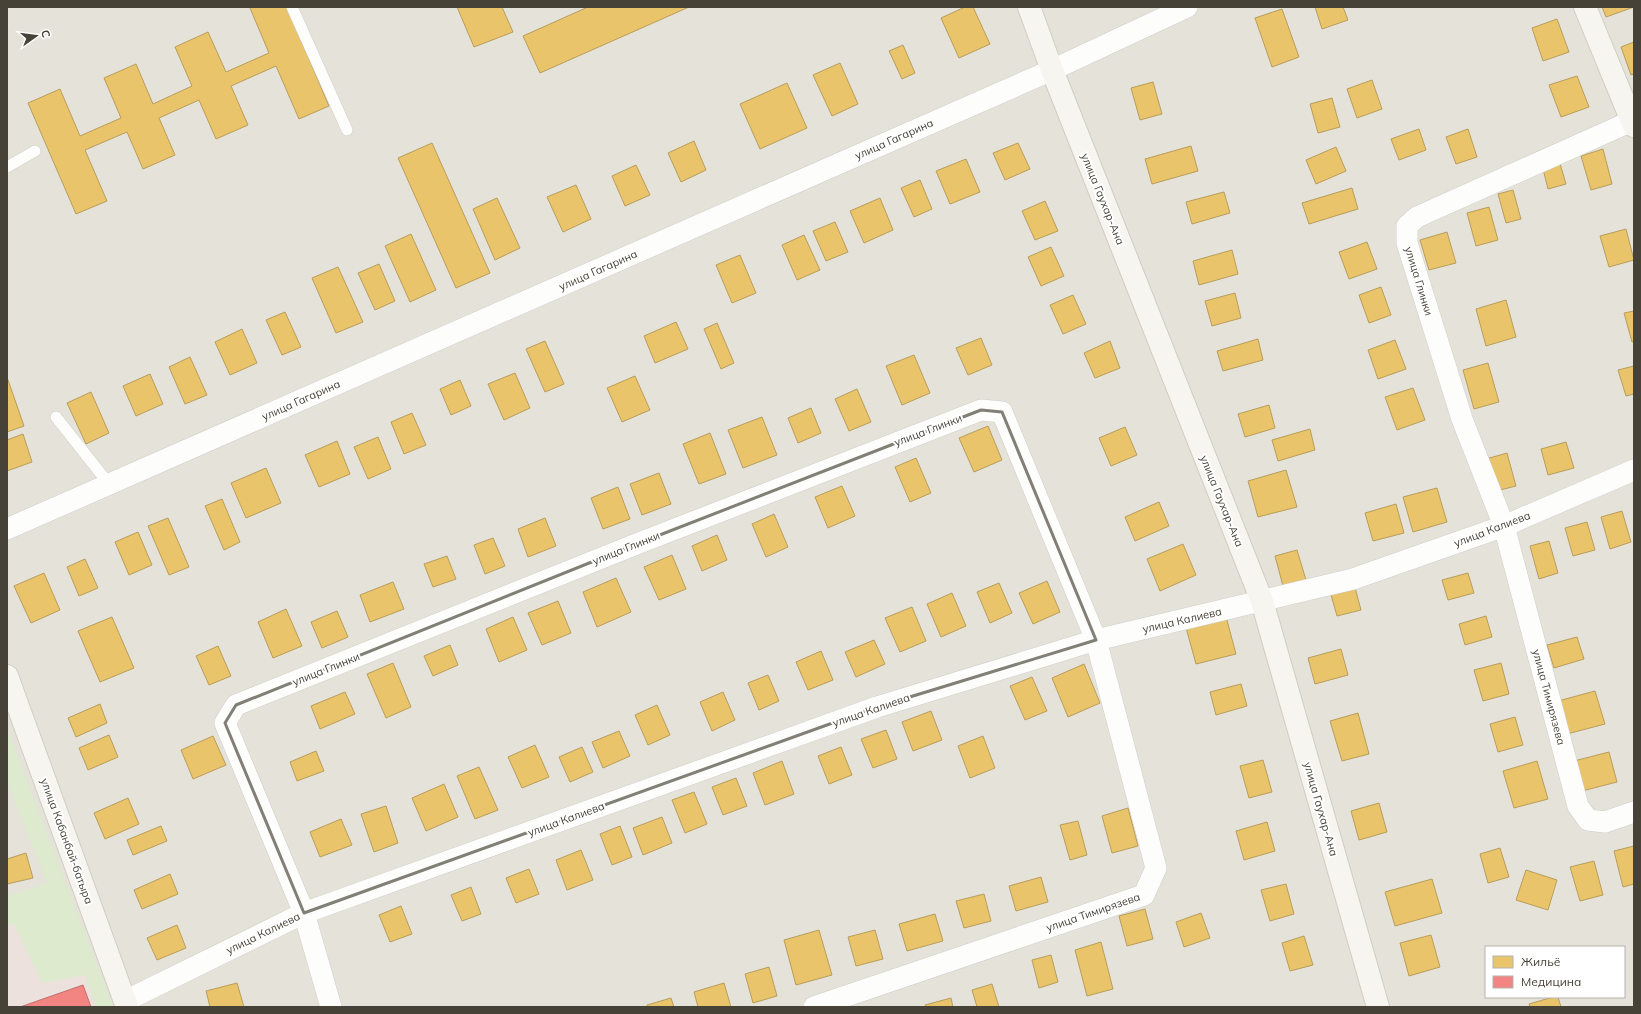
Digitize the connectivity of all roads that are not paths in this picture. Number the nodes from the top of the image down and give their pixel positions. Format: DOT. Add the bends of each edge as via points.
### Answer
graph roads {
  1 [pos="292,7"];
  2 [pos="1029,7"];
  3 [pos="1187,7"];
  4 [pos="1585,7"];
  5 [pos="1052,70"];
  6 [pos="1634,122"];
  7 [pos="347,130"];
  8 [pos="36,151"];
  9 [pos="7,167"];
  10 [pos="56,417"];
  11 [pos="1634,470"];
  12 [pos="109,484"];
  13 [pos="1504,526"];
  14 [pos="7,529"];
  15 [pos="1262,601"];
  16 [pos="1096,640"];
  17 [pos="7,676"];
  18 [pos="1634,812"];
  19 [pos="304,913"];
  20 [pos="126,1004"];
  21 [pos="331,1007"];
  22 [pos="814,1007"];
  23 [pos="1378,1007"];
  1 -- 7 [label="lane"];
  2 -- 5 [label="street, улица Гаухар-Ана"];
  3 -- 5 [label="street, улица Гагарина"];
  4 -- 6 [label="street"];
  5 -- 12 [label="street, улица Гагарина"];
  5 -- 15 [label="street, улица Гаухар-Ана"];
  6 -- 13 [label="street, улица Глинки" via="1418,216 1407,226 1407,243 1462,419"];
  8 -- 9 [label="lane"];
  10 -- 12 [label="lane"];
  11 -- 13 [label="street, улица Калиева"];
  12 -- 14 [label="street, улица Гагарина"];
  13 -- 15 [label="street, улица Калиева" via="1353,579"];
  13 -- 18 [label="street, улица Тимирязева" via="1578,806 1588,820 1605,822"];
  15 -- 16 [label="street, улица Калиева"];
  15 -- 23 [label="street, улица Гаухар-Ана"];
  16 -- 19 [label="street, улица Калиева" via="877,707"];
  16 -- 19 [label="street, улица Глинки" via="1002,412 981,410 634,544 236,705 225,723"];
  16 -- 22 [label="street, улица Тимирязева" via="1156,868 1144,895"];
  17 -- 20 [label="street, улица Кабанбай-батыра"];
  19 -- 20 [label="street, улица Калиева"];
  19 -- 21 [label="street"];
}
